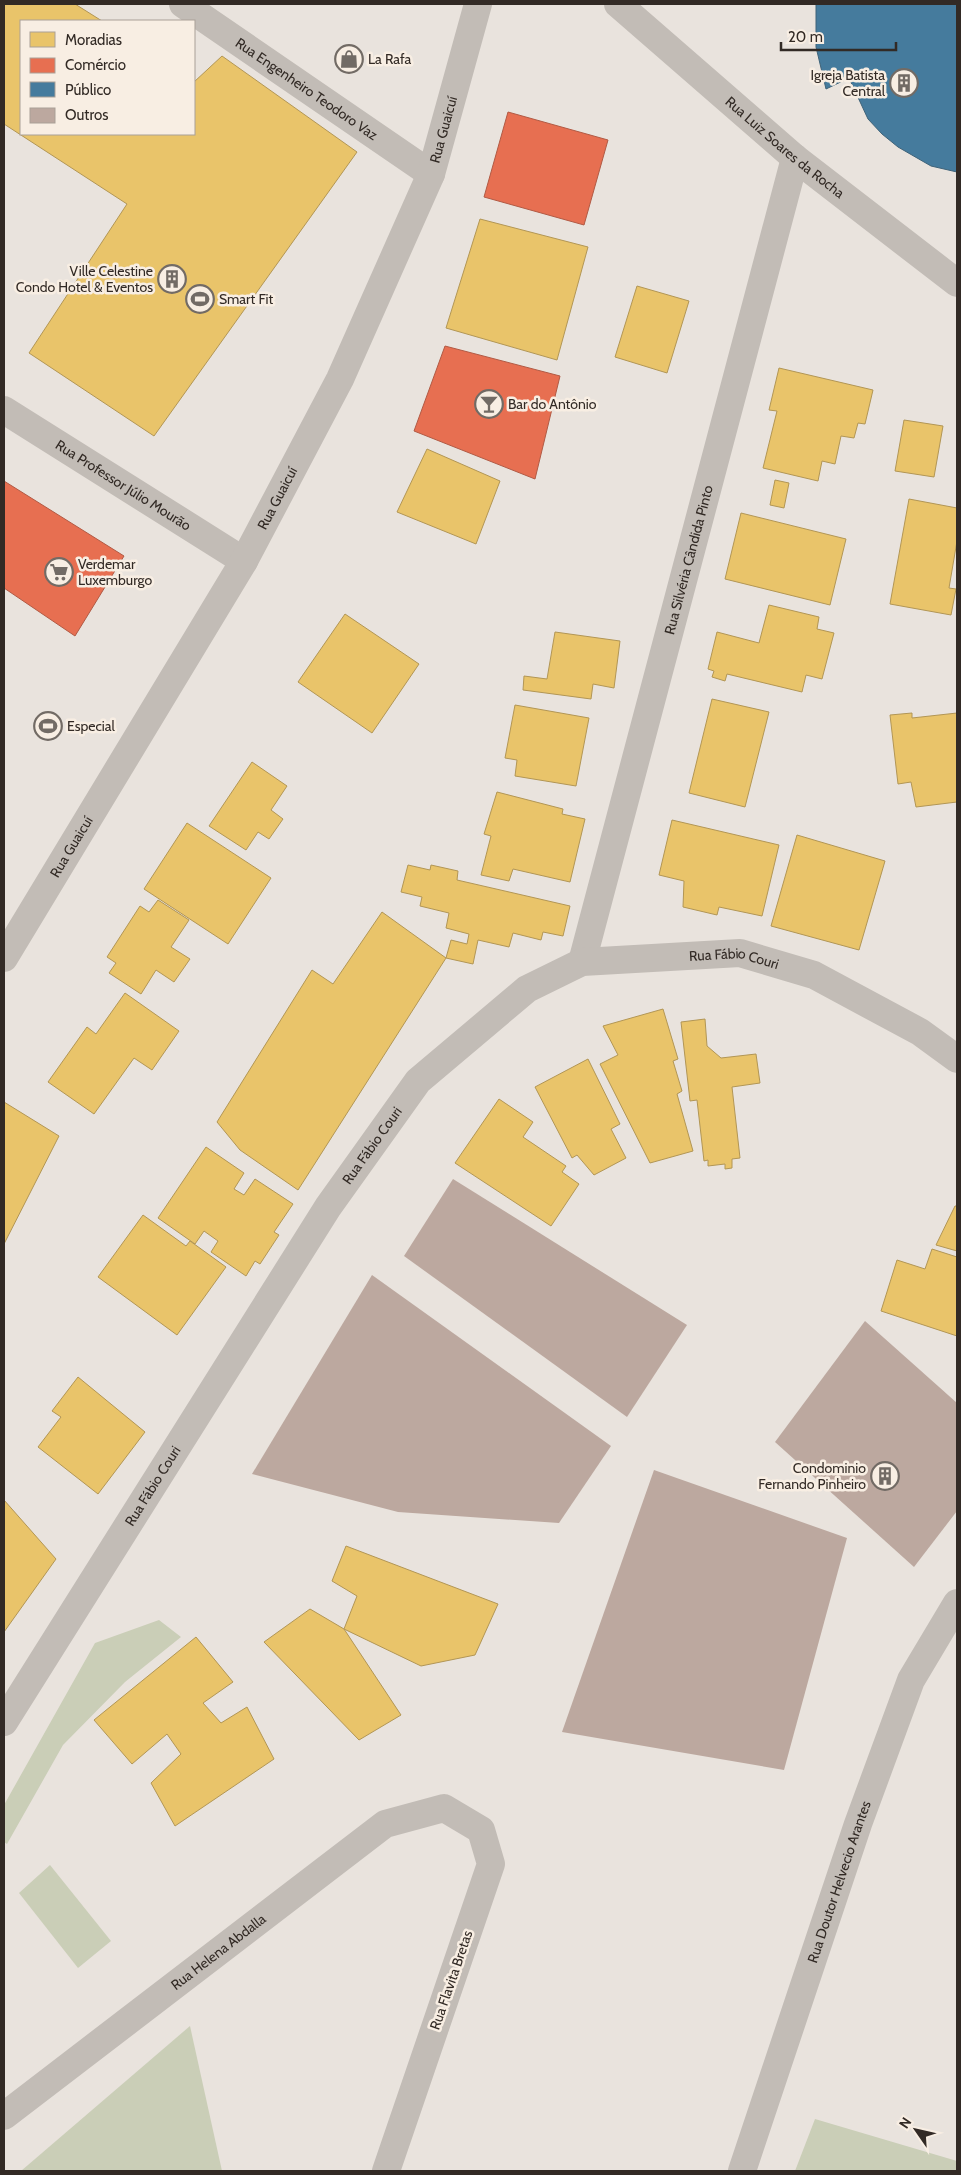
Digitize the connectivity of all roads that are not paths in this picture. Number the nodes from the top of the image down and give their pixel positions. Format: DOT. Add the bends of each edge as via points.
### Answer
graph roads {
  1 [pos="182,4"];
  2 [pos="478,4"];
  3 [pos="618,4"];
  4 [pos="795,158"];
  5 [pos="431,174"];
  6 [pos="957,284"];
  7 [pos="4,410"];
  8 [pos="244,562"];
  9 [pos="4,958"];
  10 [pos="582,962"];
  11 [pos="957,1059"];
  12 [pos="957,1603"];
  13 [pos="4,1722"];
  14 [pos="444,1808"];
  15 [pos="4,2116"];
  16 [pos="386,2171"];
  17 [pos="742,2171"];
  1 -- 5 [label="street, Rua Engenheiro Teodoro Vaz"];
  2 -- 5 [label="street, Rua Guaicuí"];
  3 -- 4 [label="street, Rua Luiz Soares da Rocha"];
  4 -- 6 [label="street, Rua Luiz Soares da Rocha"];
  4 -- 10 [label="street, Rua Silvéria Cândida Pinto"];
  5 -- 8 [label="street, Rua Guaicuí" via="340,379"];
  7 -- 8 [label="street, Rua Professor Júlio Mourão"];
  8 -- 9 [label="street, Rua Guaicuí"];
  10 -- 11 [label="street, Rua Fábio Couri" via="740,953 814,975 920,1032"];
  10 -- 13 [label="street, Rua Fábio Couri" via="527,989 418,1081 328,1207"];
  12 -- 17 [label="street, Rua Doutor Helvecio Arantes" via="911,1680 858,1824"];
  14 -- 15 [label="street, Rua Helena Abdalla" via="385,1824"];
  14 -- 16 [label="street, Rua Flavita Bretas" via="481,1830 491,1864"];
}
